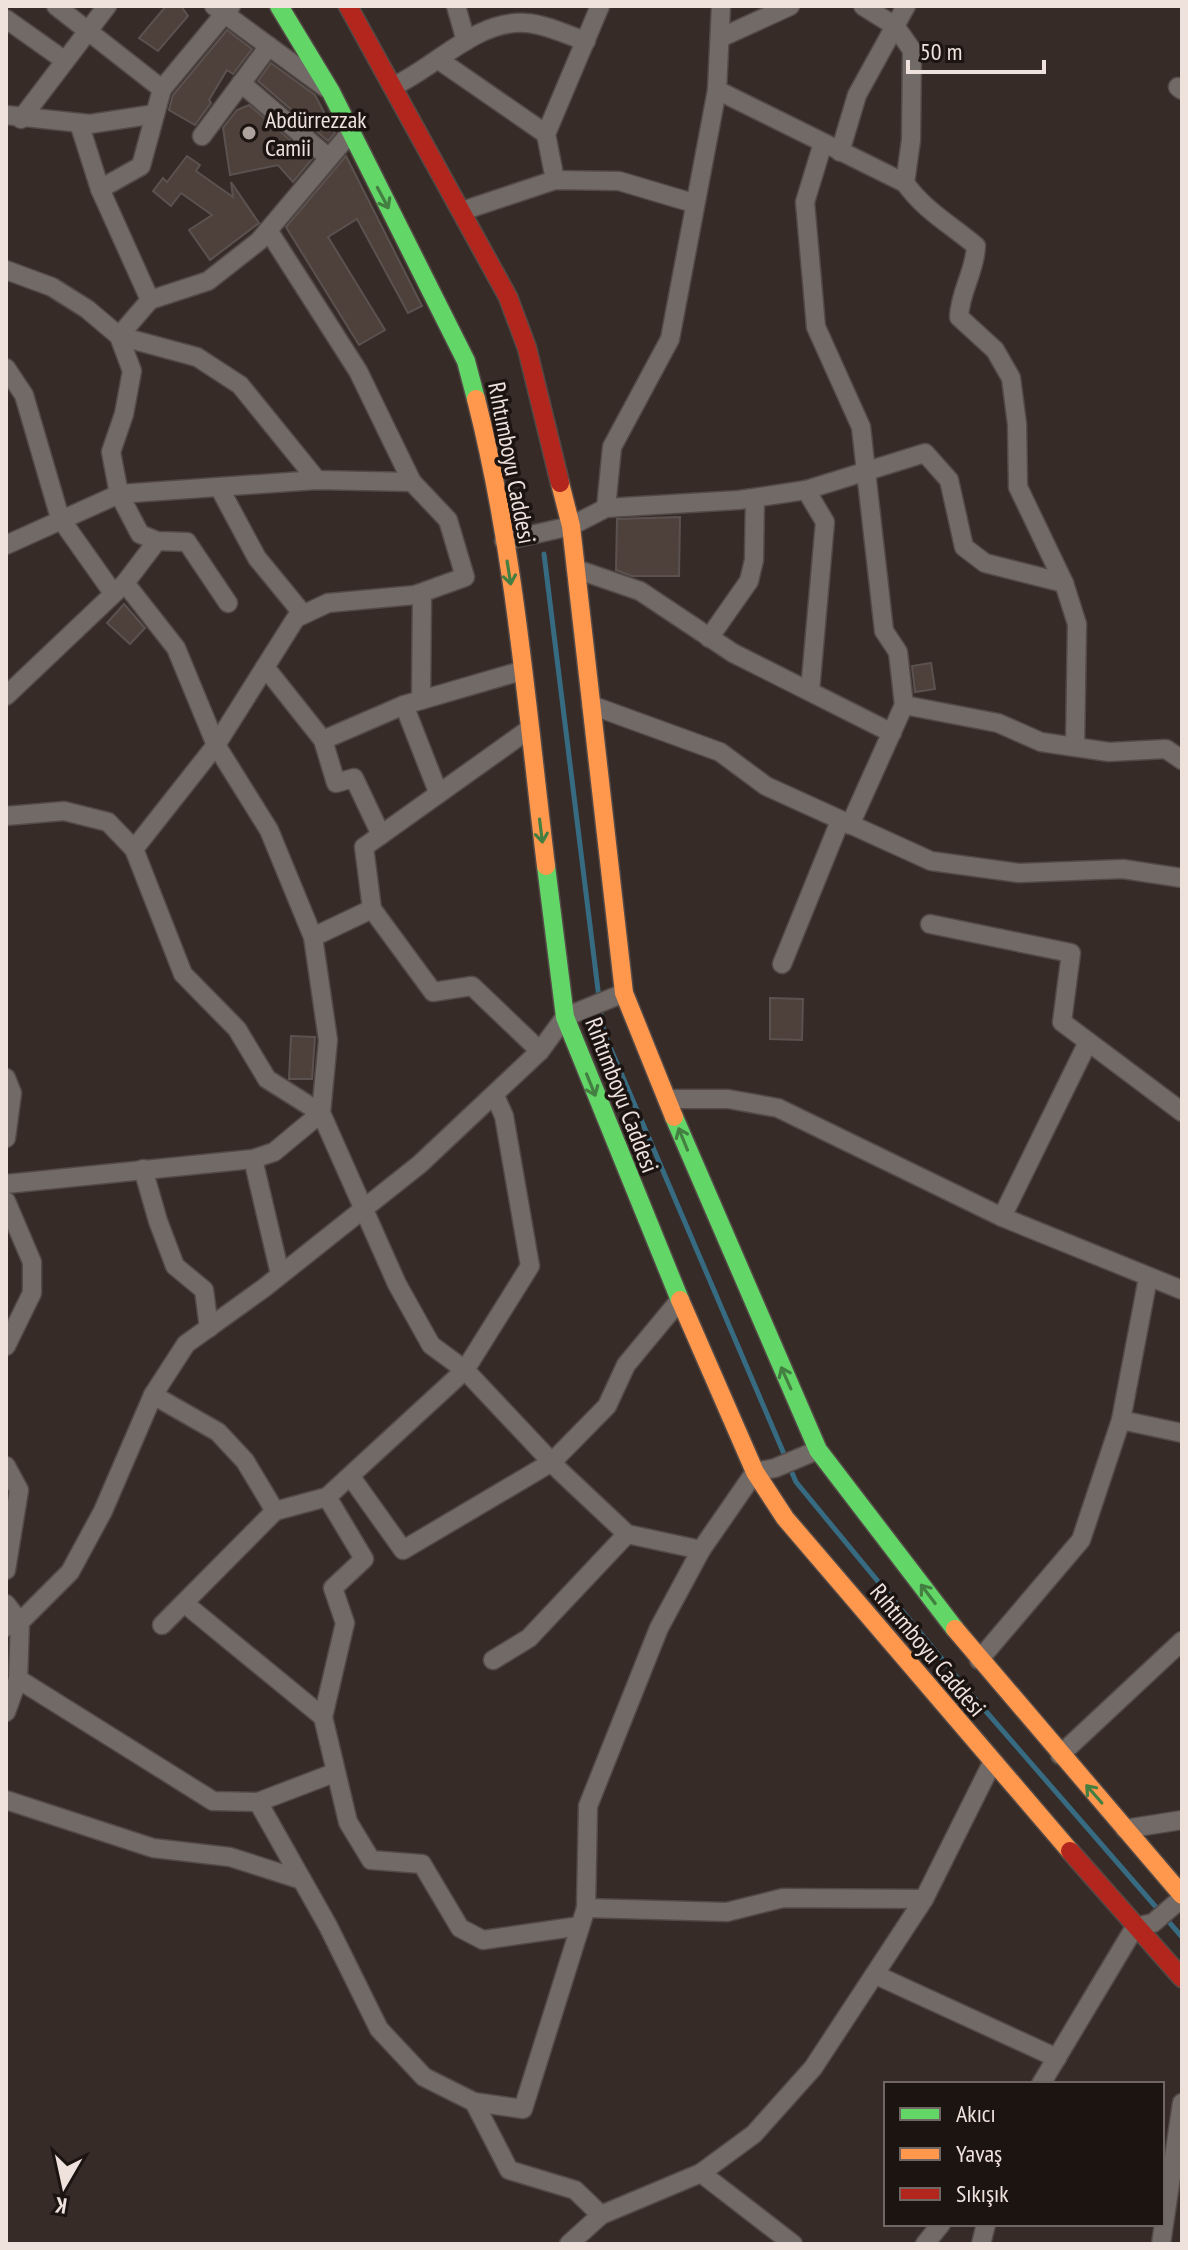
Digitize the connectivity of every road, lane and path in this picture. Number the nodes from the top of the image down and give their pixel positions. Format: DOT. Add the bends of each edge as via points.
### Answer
graph roads {
  1 [pos="56,6"];
  2 [pos="107,6"];
  3 [pos="279,6"];
  4 [pos="348,6"];
  5 [pos="456,6"];
  6 [pos="600,6"];
  7 [pos="721,6"];
  8 [pos="790,6"];
  9 [pos="863,6"];
  10 [pos="906,6"];
  11 [pos="223,8"];
  12 [pos="6,19"];
  13 [pos="895,26"];
  14 [pos="88,31"];
  15 [pos="720,38"];
  16 [pos="466,41"];
  17 [pos="586,41"];
  18 [pos="269,46"];
  19 [pos="64,60"];
  20 [pos="439,60"];
  21 [pos="241,83"];
  22 [pos="394,86"];
  23 [pos="162,89"];
  24 [pos="717,90"];
  25 [pos="331,92"];
  26 [pos="155,114"];
  27 [pos="14,117"];
  28 [pos="79,123"];
  29 [pos="351,132"];
  30 [pos="546,134"];
  31 [pos="202,136"];
  32 [pos="823,143"];
  33 [pos="840,152"];
  34 [pos="329,158"];
  35 [pos="555,180"];
  36 [pos="905,183"];
  37 [pos="100,189"];
  38 [pos="693,203"];
  39 [pos="462,211"];
  40 [pos="268,230"];
  41 [pos="6,270"];
  42 [pos="150,300"];
  43 [pos="119,336"];
  44 [pos="6,368"];
  45 [pos="867,472"];
  46 [pos="317,480"];
  47 [pos="412,482"];
  48 [pos="220,489"];
  49 [pos="806,490"];
  50 [pos="119,494"];
  51 [pos="755,498"];
  52 [pos="606,508"];
  53 [pos="60,518"];
  54 [pos="571,526"];
  55 [pos="157,541"];
  56 [pos="504,541"];
  57 [pos="6,545"];
  58 [pos="576,569"];
  59 [pos="1064,583"];
  60 [pos="119,588"];
  61 [pos="422,593"];
  62 [pos="228,603"];
  63 [pos="303,614"];
  64 [pos="709,638"];
  65 [pos="265,667"];
  66 [pos="521,671"];
  67 [pos="810,691"];
  68 [pos="6,696"];
  69 [pos="413,702"];
  70 [pos="591,705"];
  71 [pos="904,705"];
  72 [pos="528,730"];
  73 [pos="892,733"];
  74 [pos="323,740"];
  75 [pos="216,745"];
  76 [pos="1075,747"];
  77 [pos="1182,760"];
  78 [pos="438,792"];
  79 [pos="6,816"];
  80 [pos="845,823"];
  81 [pos="381,835"];
  82 [pos="134,849"];
  83 [pos="1182,878"];
  84 [pos="372,909"];
  85 [pos="930,924"];
  86 [pos="313,937"];
  87 [pos="782,964"];
  88 [pos="618,996"];
  89 [pos="565,1017"];
  90 [pos="1088,1042"];
  91 [pos="540,1051"];
  92 [pos="6,1078"];
  93 [pos="495,1096"];
  94 [pos="667,1099"];
  95 [pos="1182,1112"];
  96 [pos="321,1113"];
  97 [pos="6,1138"];
  98 [pos="253,1159"];
  99 [pos="143,1169"];
  100 [pos="6,1184"];
  101 [pos="6,1201"];
  102 [pos="362,1207"];
  103 [pos="1002,1217"];
  104 [pos="280,1274"];
  105 [pos="1148,1278"];
  106 [pos="1182,1290"];
  107 [pos="679,1301"];
  108 [pos="209,1328"];
  109 [pos="6,1346"];
  110 [pos="465,1370"];
  111 [pos="153,1395"];
  112 [pos="1121,1420"];
  113 [pos="1182,1433"];
  114 [pos="810,1453"];
  115 [pos="552,1462"];
  116 [pos="6,1466"];
  117 [pos="755,1472"];
  118 [pos="351,1477"];
  119 [pos="327,1497"];
  120 [pos="275,1511"];
  121 [pos="627,1534"];
  122 [pos="701,1550"];
  123 [pos="6,1570"];
  124 [pos="184,1603"];
  125 [pos="6,1604"];
  126 [pos="13,1624"];
  127 [pos="162,1625"];
  128 [pos="1182,1641"];
  129 [pos="493,1660"];
  130 [pos="979,1660"];
  131 [pos="18,1679"];
  132 [pos="6,1712"];
  133 [pos="323,1717"];
  134 [pos="1060,1755"];
  135 [pos="992,1763"];
  136 [pos="334,1773"];
  137 [pos="6,1800"];
  138 [pos="258,1802"];
  139 [pos="1182,1820"];
  140 [pos="1125,1829"];
  141 [pos="302,1880"];
  142 [pos="924,1899"];
  143 [pos="1180,1899"];
  144 [pos="586,1908"];
  145 [pos="1144,1925"];
  146 [pos="580,1926"];
  147 [pos="876,1975"];
  148 [pos="1182,1978"];
  149 [pos="1057,2058"];
  150 [pos="1042,2082"];
  151 [pos="474,2102"];
  152 [pos="1182,2103"];
  153 [pos="701,2173"];
  154 [pos="601,2215"];
  155 [pos="1164,2224"];
  156 [pos="939,2226"];
  157 [pos="569,2244"];
  158 [pos="793,2244"];
  159 [pos="925,2244"];
  1 -- 14 [label="street"];
  2 -- 14 [label="street"];
  3 -- 25 [label="street, Rıhtımboyu Caddesi"];
  4 -- 22 [label="street"];
  5 -- 16 [label="street"];
  6 -- 17 [label="street"];
  7 -- 15 [label="street"];
  8 -- 15 [label="street"];
  9 -- 13 [label="street"];
  10 -- 13 [label="street"];
  11 -- 18 [label="street"];
  11 -- 23 [label="street"];
  12 -- 19 [label="street"];
  13 -- 33 [label="street" via="857,95"];
  13 -- 36 [label="street" via="912,50"];
  14 -- 19 [label="street"];
  14 -- 23 [label="street"];
  15 -- 24 [label="street"];
  16 -- 17 [label="street" via="497,25 527,22"];
  16 -- 20 [label="street"];
  17 -- 30 [label="street"];
  18 -- 21 [label="street"];
  18 -- 25 [label="street"];
  19 -- 27 [label="street"];
  20 -- 22 [label="street"];
  20 -- 30 [label="street"];
  21 -- 31 [label="street"];
  21 -- 34 [label="street"];
  22 -- 39 [label="street"];
  23 -- 26 [label="street"];
  24 -- 32 [label="street"];
  24 -- 38 [label="street"];
  25 -- 29 [label="street, Rıhtımboyu Caddesi"];
  26 -- 28 [label="street"];
  26 -- 37 [label="street" via="141,166"];
  27 -- 28 [label="street"];
  28 -- 37 [label="street"];
  29 -- 34 [label="street"];
  29 -- 56 [label="street, Rıhtımboyu Caddesi, one-way" via="466,361"];
  30 -- 35 [label="street"];
  32 -- 33 [label="street"];
  32 -- 45 [label="street" via="805,202 816,327 861,427"];
  33 -- 36 [label="street"];
  34 -- 40 [label="street"];
  35 -- 38 [label="street" via="619,181"];
  35 -- 39 [label="street"];
  36 -- 59 [label="street" via="922,208 976,246 975,268 960,296 959,317 995,350 1011,378 1018,487"];
  37 -- 42 [label="street"];
  38 -- 52 [label="street" via="670,339 612,447"];
  39 -- 54 [label="street" via="508,297 527,348"];
  40 -- 42 [label="street" via="208,281"];
  40 -- 47 [label="street" via="358,371"];
  41 -- 43 [label="street" via="52,287"];
  42 -- 43 [label="street"];
  43 -- 46 [label="street" via="197,357 240,385"];
  43 -- 50 [label="street" via="132,371 111,452"];
  44 -- 53 [label="street" via="24,395"];
  45 -- 49 [label="street"];
  45 -- 59 [label="street" via="925,453 949,480 964,547 985,563"];
  45 -- 71 [label="street" via="884,631 898,652"];
  46 -- 47 [label="street"];
  46 -- 48 [label="street"];
  47 -- 61 [label="street" via="448,520 465,577"];
  48 -- 50 [label="street"];
  48 -- 63 [label="street" via="257,558"];
  49 -- 51 [label="street"];
  49 -- 67 [label="street" via="825,522"];
  50 -- 53 [label="street"];
  50 -- 55 [label="street" via="140,534"];
  51 -- 52 [label="street"];
  51 -- 64 [label="street" via="749,581"];
  52 -- 54 [label="street"];
  53 -- 57 [label="street"];
  53 -- 60 [label="street"];
  54 -- 56 [label="street"];
  54 -- 58 [label="street"];
  55 -- 60 [label="street"];
  55 -- 62 [label="street" via="187,542"];
  56 -- 66 [label="street, Rıhtımboyu Caddesi, one-way"];
  58 -- 64 [label="street" via="640,591"];
  58 -- 70 [label="street"];
  59 -- 76 [label="street" via="1077,624"];
  60 -- 68 [label="street"];
  60 -- 75 [label="street" via="176,648"];
  61 -- 63 [label="street" via="328,603"];
  61 -- 69 [label="street"];
  63 -- 65 [label="street"];
  64 -- 67 [label="street"];
  65 -- 74 [label="street"];
  65 -- 75 [label="street"];
  66 -- 69 [label="street"];
  66 -- 72 [label="street, Rıhtımboyu Caddesi"];
  67 -- 73 [label="street"];
  69 -- 74 [label="street"];
  69 -- 78 [label="street"];
  70 -- 80 [label="street" via="720,752 766,786"];
  70 -- 88 [label="street"];
  71 -- 73 [label="street"];
  71 -- 76 [label="street" via="998,723 1041,742"];
  72 -- 78 [label="street"];
  72 -- 89 [label="street, Rıhtımboyu Caddesi, one-way"];
  73 -- 80 [label="street"];
  74 -- 81 [label="street" via="336,783 354,778"];
  75 -- 82 [label="street"];
  75 -- 86 [label="street" via="269,830"];
  76 -- 77 [label="street" via="1109,752 1166,749"];
  78 -- 81 [label="street"];
  79 -- 82 [label="street" via="64,811 108,822"];
  80 -- 83 [label="street" via="931,861 1019,873 1123,869"];
  80 -- 87 [label="street"];
  81 -- 84 [label="street" via="364,847"];
  82 -- 96 [label="street" via="183,974 237,1029 267,1079"];
  84 -- 86 [label="street"];
  84 -- 91 [label="street" via="433,992 472,986"];
  85 -- 90 [label="street" via="1071,953 1062,1022"];
  86 -- 96 [label="street" via="328,1040"];
  88 -- 89 [label="street"];
  88 -- 94 [label="street"];
  89 -- 91 [label="street"];
  89 -- 107 [label="street, Rıhtımboyu Caddesi, one-way"];
  90 -- 95 [label="street"];
  90 -- 103 [label="street"];
  91 -- 93 [label="street"];
  92 -- 97 [label="street" via="12,1093"];
  93 -- 102 [label="street" via="420,1164"];
  93 -- 110 [label="street" via="504,1116 530,1266"];
  94 -- 103 [label="street" via="728,1099 778,1108"];
  114 -- 94 [label="street, one-way"];
  96 -- 98 [label="street" via="274,1152"];
  96 -- 102 [label="street"];
  98 -- 99 [label="street"];
  98 -- 104 [label="street"];
  99 -- 100 [label="street"];
  99 -- 108 [label="street" via="175,1266 204,1290"];
  101 -- 109 [label="street" via="32,1262 32,1293"];
  102 -- 104 [label="street"];
  102 -- 110 [label="street" via="431,1345"];
  103 -- 105 [label="street"];
  104 -- 108 [label="street"];
  105 -- 106 [label="street"];
  105 -- 112 [label="street"];
  107 -- 115 [label="street" via="626,1365 607,1406"];
  107 -- 117 [label="street, Rıhtımboyu Caddesi"];
  108 -- 111 [label="street" via="186,1344"];
  110 -- 115 [label="street"];
  110 -- 118 [label="street"];
  111 -- 120 [label="street" via="218,1432 245,1461"];
  111 -- 126 [label="street" via="70,1572"];
  112 -- 113 [label="street"];
  112 -- 130 [label="street" via="1081,1540"];
  114 -- 117 [label="street"];
  130 -- 114 [label="street, one-way"];
  115 -- 118 [label="street" via="403,1550"];
  115 -- 121 [label="street"];
  116 -- 123 [label="street" via="19,1490"];
  117 -- 122 [label="street"];
  117 -- 135 [label="street, Rıhtımboyu Caddesi" via="785,1518"];
  118 -- 119 [label="street"];
  119 -- 120 [label="street"];
  119 -- 133 [label="street" via="364,1559 333,1588 345,1623"];
  120 -- 124 [label="street"];
  121 -- 122 [label="street"];
  121 -- 129 [label="street" via="529,1638"];
  122 -- 144 [label="street" via="659,1628 588,1806"];
  124 -- 127 [label="street"];
  124 -- 133 [label="street"];
  125 -- 126 [label="street"];
  126 -- 131 [label="street"];
  128 -- 134 [label="street"];
  130 -- 134 [label="street"];
  131 -- 132 [label="street"];
  131 -- 138 [label="street" via="213,1801"];
  133 -- 136 [label="street"];
  140 -- 134 [label="street, one-way"];
  135 -- 142 [label="street"];
  135 -- 145 [label="street, Rıhtımboyu Caddesi"];
  136 -- 138 [label="street"];
  136 -- 146 [label="street" via="348,1822 371,1860 422,1864 460,1928 483,1940"];
  137 -- 141 [label="street" via="153,1848 230,1857"];
  138 -- 141 [label="street"];
  139 -- 140 [label="street"];
  140 -- 143 [label="street"];
  141 -- 151 [label="street" via="379,2029 424,2077"];
  142 -- 144 [label="street" via="783,1898 727,1912"];
  142 -- 147 [label="street"];
  143 -- 145 [label="street"];
  144 -- 146 [label="street"];
  145 -- 148 [label="street, Rıhtımboyu Caddesi"];
  145 -- 149 [label="street"];
  146 -- 151 [label="street" via="523,2109"];
  147 -- 149 [label="street"];
  147 -- 153 [label="street" via="813,2068 754,2134"];
  149 -- 150 [label="street"];
  151 -- 154 [label="street" via="509,2170 575,2190"];
  152 -- 155 [label="street"];
  153 -- 154 [label="street"];
  153 -- 158 [label="street"];
  154 -- 157 [label="street"];
  156 -- 159 [label="street"];
}
